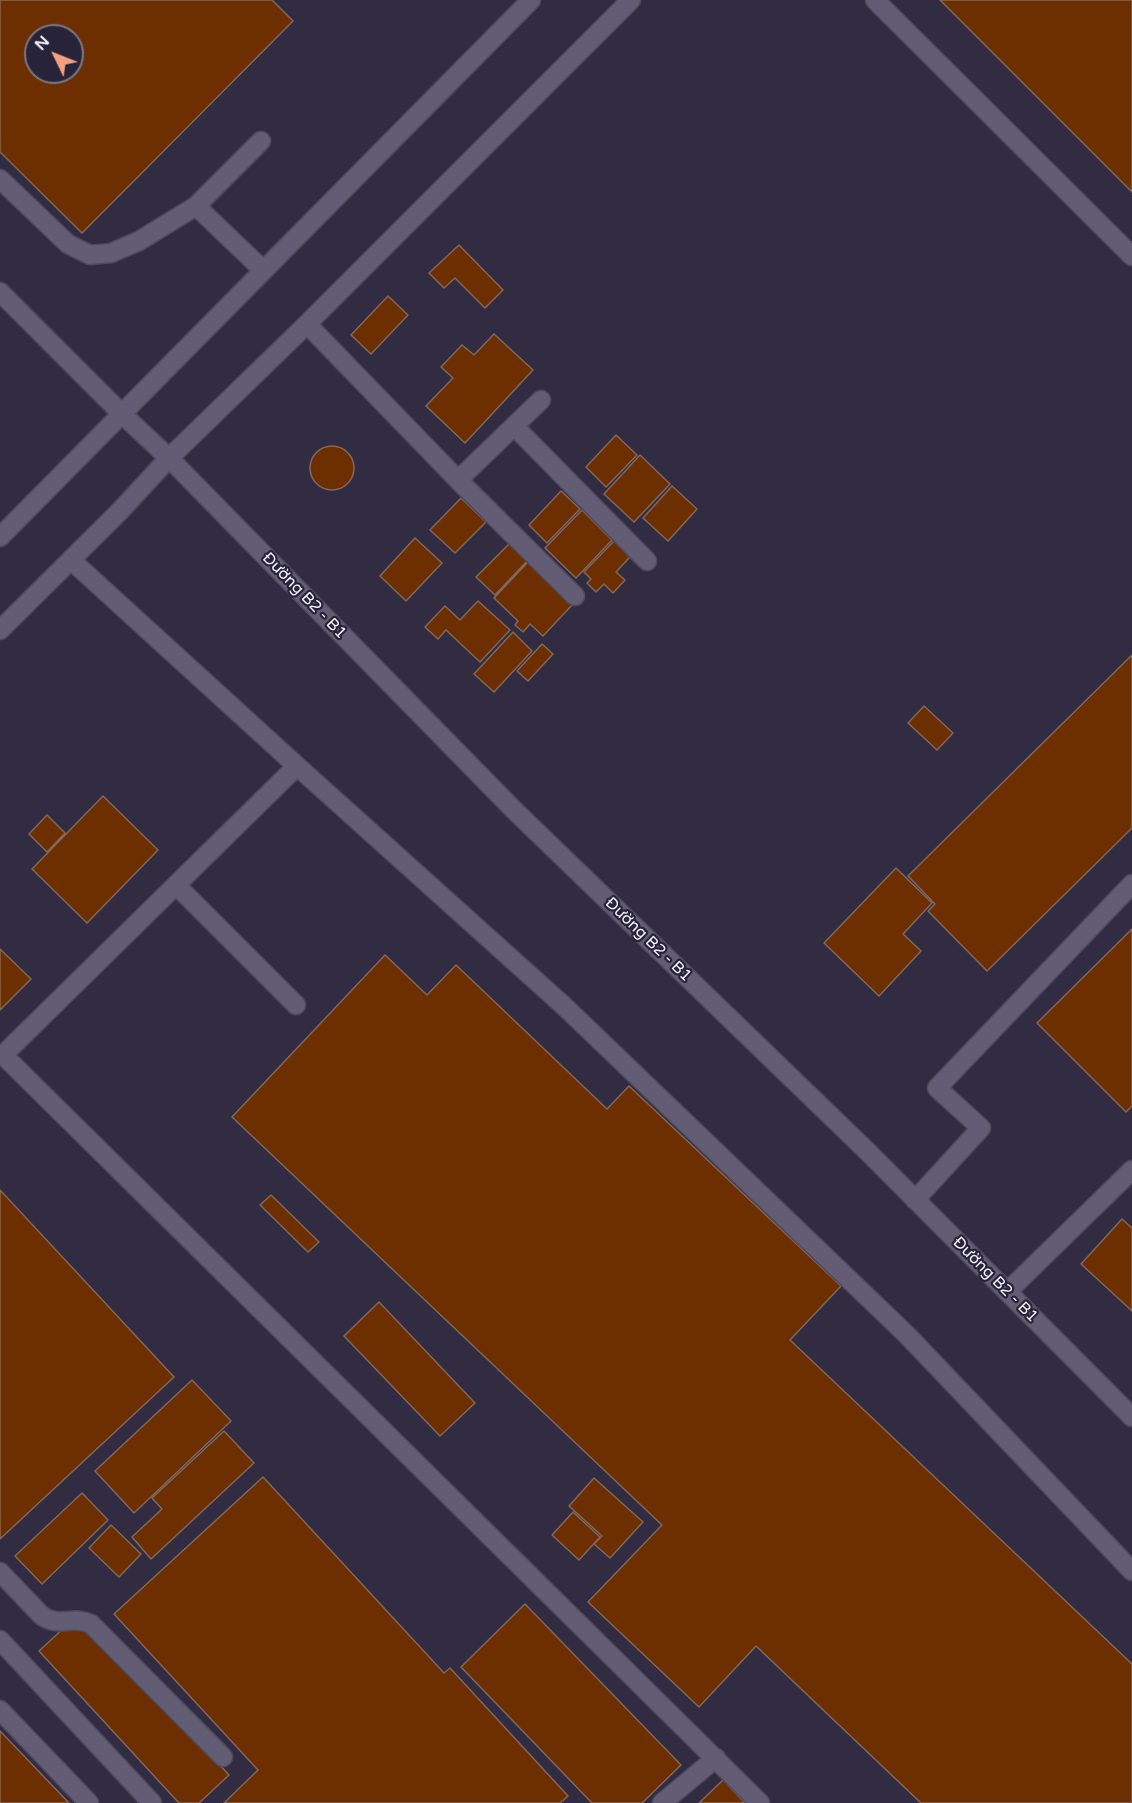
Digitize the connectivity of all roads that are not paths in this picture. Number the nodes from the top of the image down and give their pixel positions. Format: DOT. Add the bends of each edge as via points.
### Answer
graph roads {
  1 [pos="531,0"];
  2 [pos="631,0"];
  3 [pos="876,0"];
  4 [pos="261,141"];
  5 [pos="0,179"];
  6 [pos="196,206"];
  7 [pos="1132,256"];
  8 [pos="263,270"];
  9 [pos="0,292"];
  10 [pos="307,324"];
  11 [pos="542,400"];
  12 [pos="122,414"];
  13 [pos="514,426"];
  14 [pos="169,458"];
  15 [pos="458,480"];
  16 [pos="0,537"];
  17 [pos="71,560"];
  18 [pos="647,561"];
  19 [pos="575,596"];
  20 [pos="0,630"];
  21 [pos="297,766"];
  22 [pos="1132,884"];
  23 [pos="176,885"];
  24 [pos="296,1005"];
  25 [pos="1132,1170"];
  26 [pos="915,1200"];
  27 [pos="1007,1292"];
  28 [pos="1132,1417"];
  29 [pos="1132,1571"];
  30 [pos="0,1572"];
  31 [pos="0,1640"];
  32 [pos="0,1710"];
  33 [pos="223,1757"];
  34 [pos="716,1758"];
  35 [pos="89,1803"];
  36 [pos="152,1803"];
  37 [pos="662,1803"];
  38 [pos="760,1803"];
  1 -- 8 [label="street"];
  2 -- 10 [label="street"];
  3 -- 7 [label="street"];
  4 -- 6 [label="street"];
  5 -- 6 [label="street" via="68,244 90,255 111,253 139,241"];
  6 -- 8 [label="street"];
  8 -- 12 [label="street"];
  9 -- 12 [label="street, Đường B2 - B1"];
  10 -- 14 [label="street"];
  10 -- 15 [label="street"];
  11 -- 13 [label="street"];
  12 -- 14 [label="street, Đường B2 - B1"];
  12 -- 16 [label="street"];
  13 -- 15 [label="street"];
  13 -- 18 [label="street"];
  14 -- 17 [label="street"];
  14 -- 26 [label="street, Đường B2 - B1" via="514,810"];
  15 -- 19 [label="street"];
  17 -- 20 [label="street"];
  17 -- 21 [label="street"];
  21 -- 23 [label="street"];
  21 -- 29 [label="street" via="573,1015 890,1318"];
  22 -- 26 [label="street" via="937,1088 981,1128"];
  23 -- 24 [label="street"];
  23 -- 34 [label="street" via="3,1055"];
  25 -- 27 [label="street"];
  26 -- 27 [label="street, Đường B2 - B1"];
  27 -- 28 [label="street, Đường B2 - B1"];
  30 -- 33 [label="street" via="50,1621 78,1620 91,1624"];
  31 -- 36 [label="street"];
  32 -- 35 [label="street"];
  34 -- 37 [label="street"];
  34 -- 38 [label="street"];
}
